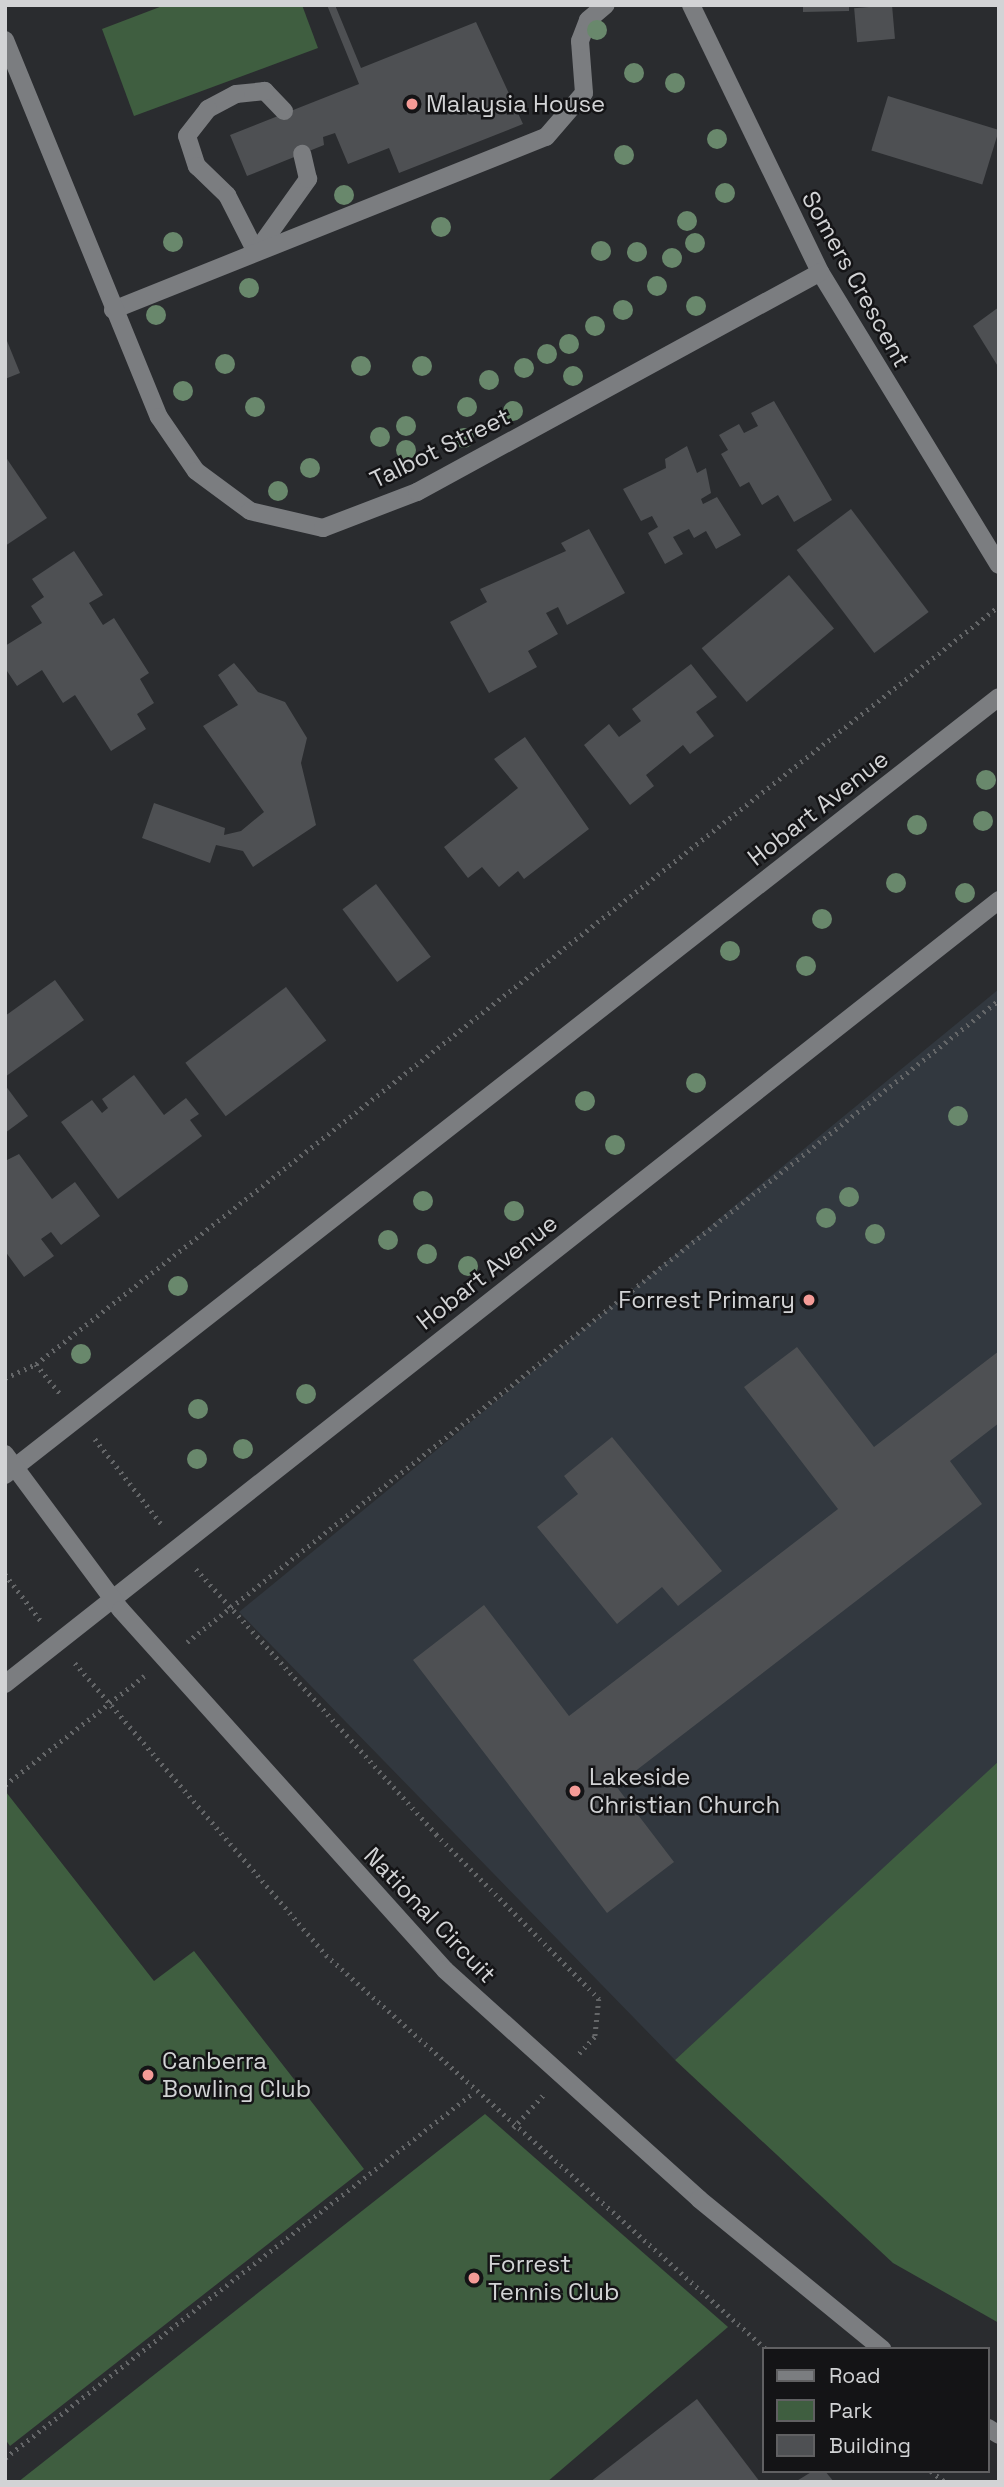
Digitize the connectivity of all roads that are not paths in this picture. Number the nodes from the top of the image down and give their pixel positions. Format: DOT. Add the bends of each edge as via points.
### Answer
graph roads {
  1 [pos="606,5"];
  2 [pos="691,5"];
  3 [pos="5,40"];
  4 [pos="284,111"];
  5 [pos="302,153"];
  6 [pos="256,252"];
  7 [pos="820,272"];
  8 [pos="113,310"];
  9 [pos="999,565"];
  10 [pos="999,697"];
  11 [pos="999,900"];
  12 [pos="9,1466"];
  13 [pos="112,1599"];
  14 [pos="5,1684"];
  15 [pos="880,2347"];
  1 -- 6 [label="street" via="588,20 580,41 584,93 546,137"];
  2 -- 7 [label="street, Somers Crescent"];
  3 -- 8 [label="street, Talbot Street"];
  4 -- 6 [label="street" via="265,91 236,94 208,108 187,136 197,166 227,195"];
  5 -- 6 [label="street" via="308,179"];
  6 -- 8 [label="street"];
  7 -- 8 [label="street, Talbot Street" via="417,492 323,528 250,511 196,471 159,417"];
  7 -- 9 [label="street, Somers Crescent"];
  10 -- 12 [label="street, Hobart Avenue"];
  11 -- 13 [label="street, Hobart Avenue"];
  12 -- 13 [label="street, National Circuit"];
  13 -- 14 [label="street, Hobart Avenue"];
  13 -- 15 [label="street, National Circuit" via="445,1970 699,2199"];
}
